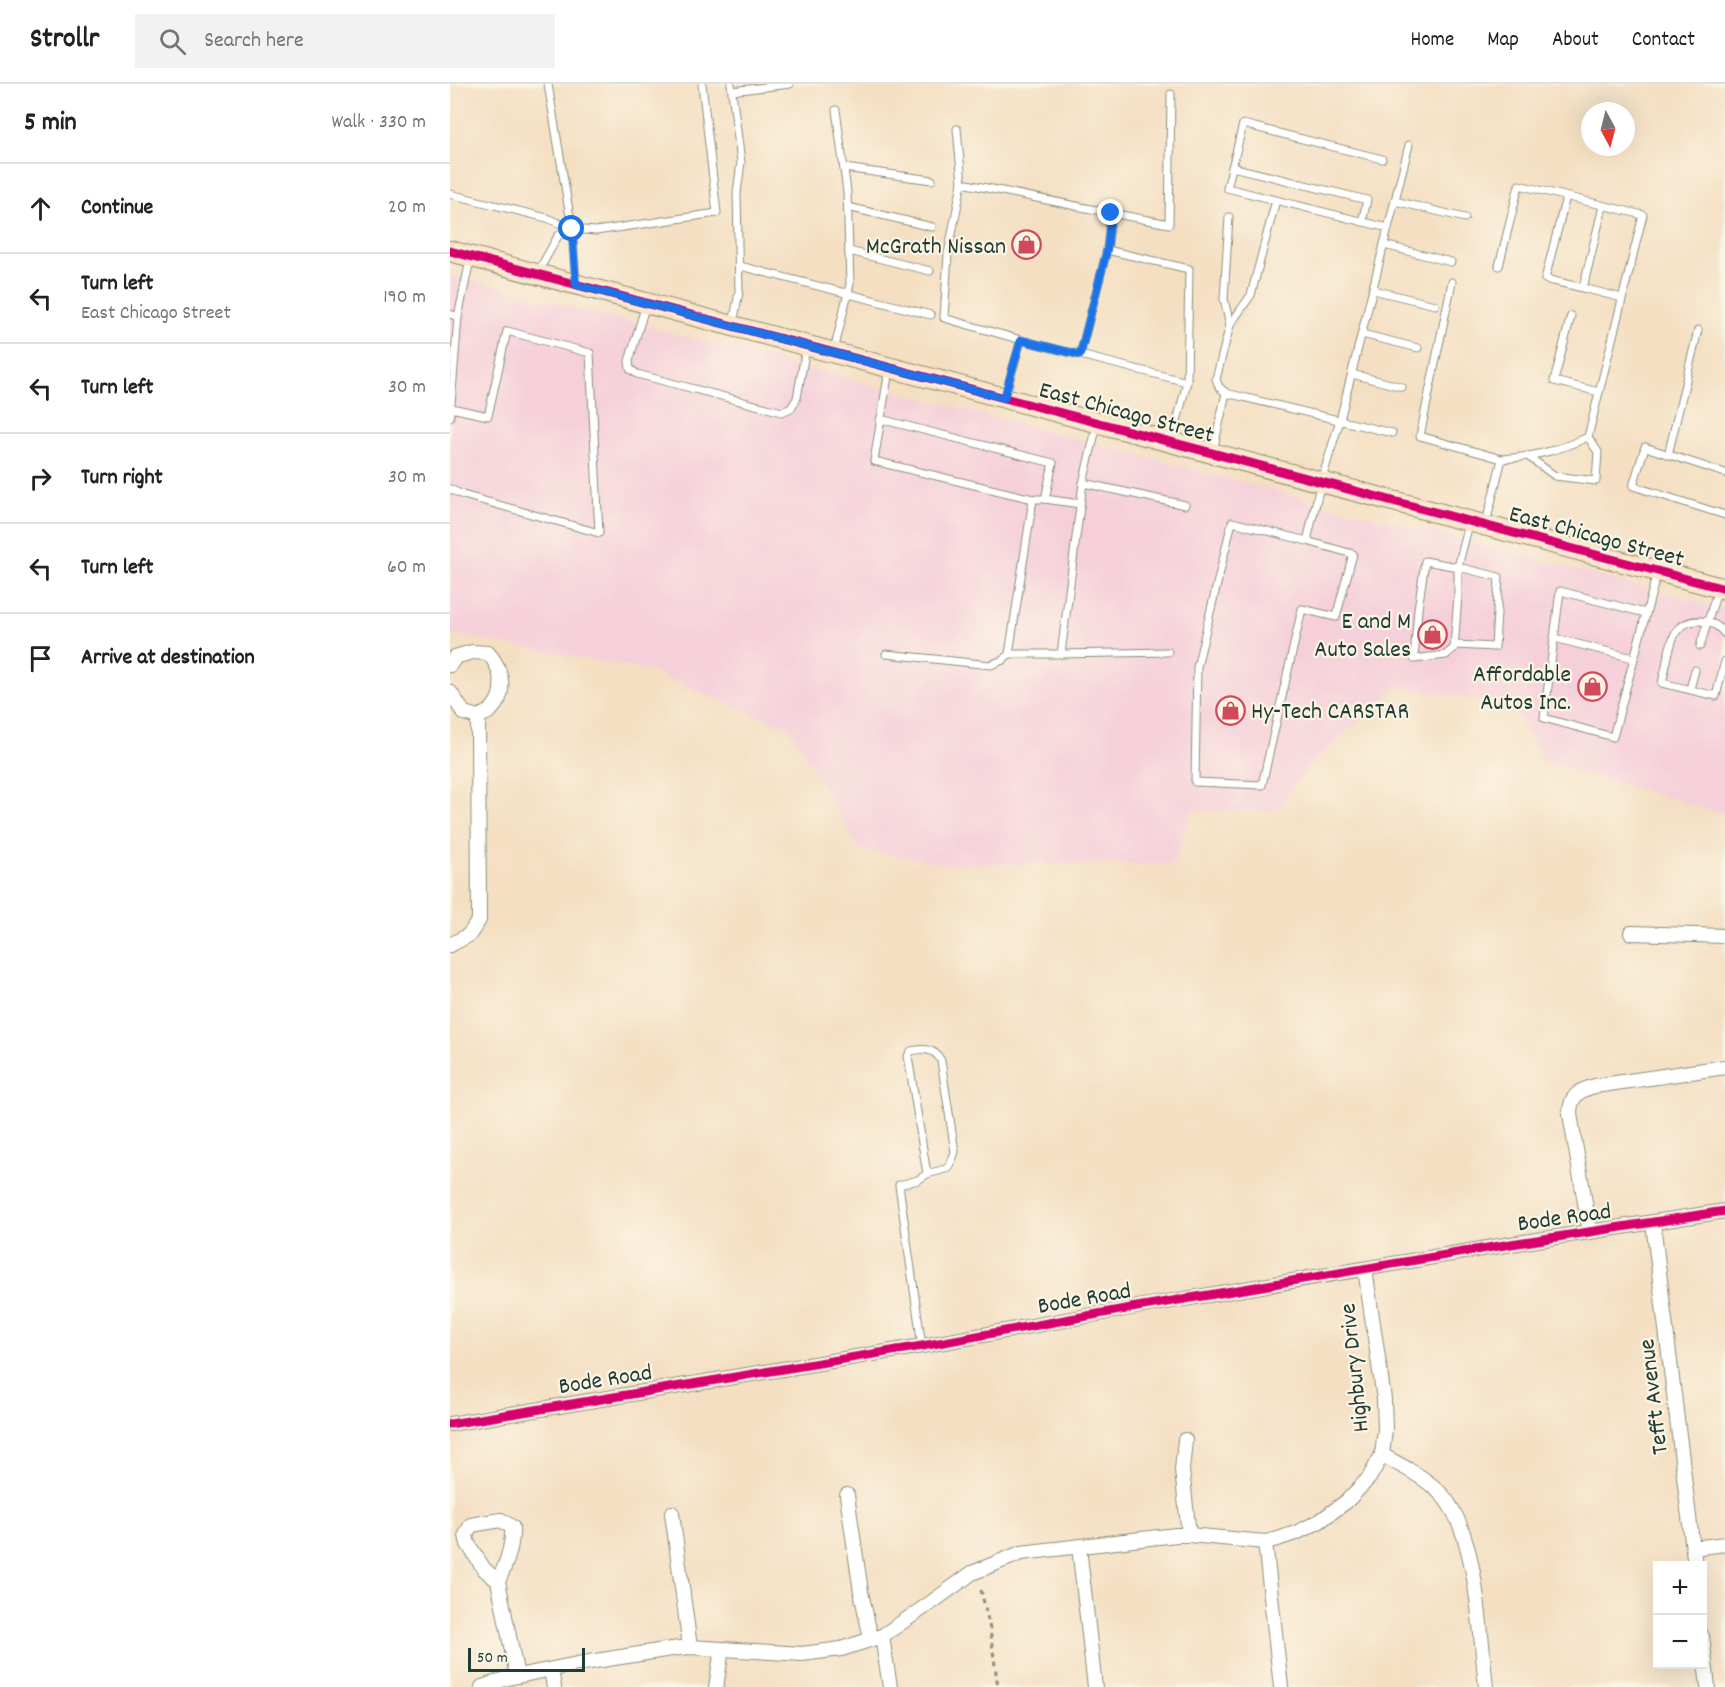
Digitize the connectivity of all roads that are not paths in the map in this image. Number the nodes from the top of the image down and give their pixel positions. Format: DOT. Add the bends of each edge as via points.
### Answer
graph roads {
  1 [pos="548,84"];
  2 [pos="702,84"];
  3 [pos="790,84"];
  4 [pos="731,88"];
  5 [pos="1171,94"];
  6 [pos="836,110"];
  7 [pos="957,129"];
  8 [pos="1409,145"];
  9 [pos="1382,159"];
  10 [pos="1232,167"];
  11 [pos="844,168"];
  12 [pos="932,180"];
  13 [pos="962,183"];
  14 [pos="450,194"];
  15 [pos="1566,196"];
  16 [pos="1276,200"];
  17 [pos="1395,201"];
  18 [pos="1603,206"];
  19 [pos="848,207"];
  20 [pos="1111,213"];
  21 [pos="1229,217"];
  22 [pos="1464,218"];
  23 [pos="1362,222"];
  24 [pos="932,227"];
  25 [pos="1388,228"];
  26 [pos="572,229"];
  27 [pos="1384,245"];
  28 [pos="1107,250"];
  29 [pos="450,251"];
  30 [pos="849,251"];
  31 [pos="471,257"];
  32 [pos="1451,262"];
  33 [pos="740,266"];
  34 [pos="1499,266"];
  35 [pos="930,271"];
  36 [pos="536,275"];
  37 [pos="1452,282"];
  38 [pos="576,285"];
  39 [pos="1583,288"];
  40 [pos="1373,290"];
  41 [pos="849,293"];
  42 [pos="1622,298"];
  43 [pos="646,304"];
  44 [pos="1435,305"];
  45 [pos="454,315"];
  46 [pos="931,315"];
  47 [pos="1570,316"];
  48 [pos="733,326"];
  49 [pos="1230,326"];
  50 [pos="1698,330"];
  51 [pos="1362,334"];
  52 [pos="1021,340"];
  53 [pos="807,346"];
  54 [pos="1418,348"];
  55 [pos="833,353"];
  56 [pos="1080,355"];
  57 [pos="889,367"];
  58 [pos="1352,374"];
  59 [pos="1187,382"];
  60 [pos="1402,387"];
  61 [pos="1599,392"];
  62 [pos="1226,393"];
  63 [pos="1004,398"];
  64 [pos="451,408"];
  65 [pos="450,417"];
  66 [pos="880,419"];
  67 [pos="1340,420"];
  68 [pos="1097,422"];
  69 [pos="1392,433"];
  70 [pos="1588,436"];
  71 [pos="1172,443"];
  72 [pos="1212,453"];
  73 [pos="1668,454"];
  74 [pos="1529,457"];
  75 [pos="1502,459"];
  76 [pos="1725,473"];
  77 [pos="1321,482"];
  78 [pos="1083,483"];
  79 [pos="450,489"];
  80 [pos="1045,499"];
  81 [pos="1033,500"];
  82 [pos="1080,504"];
  83 [pos="1185,506"];
  84 [pos="1725,515"];
  85 [pos="1477,523"];
  86 [pos="1307,541"];
  87 [pos="1458,567"];
  88 [pos="1658,570"];
  89 [pos="1722,588"];
  90 [pos="1645,613"];
  91 [pos="1708,621"];
  92 [pos="1725,634"];
  93 [pos="1554,638"];
  94 [pos="1455,645"];
  95 [pos="1700,646"];
  96 [pos="1168,652"];
  97 [pos="886,654"];
  98 [pos="1009,654"];
  99 [pos="1061,654"];
  100 [pos="1633,658"];
  101 [pos="1725,662"];
  102 [pos="450,665"];
  103 [pos="1695,670"];
  104 [pos="1690,689"];
  105 [pos="450,692"];
  106 [pos="478,717"];
  107 [pos="1631,933"];
  108 [pos="1725,936"];
  109 [pos="450,945"];
  110 [pos="1725,1067"];
  111 [pos="927,1174"];
  112 [pos="1725,1212"];
  113 [pos="1653,1223"];
  114 [pos="1590,1232"];
  115 [pos="1365,1269"];
  116 [pos="922,1346"];
  117 [pos="450,1424"];
  118 [pos="1185,1440"];
  119 [pos="1382,1455"];
  120 [pos="848,1495"];
  121 [pos="672,1513"];
  122 [pos="1189,1534"];
  123 [pos="1265,1542"];
  124 [pos="1725,1544"];
  125 [pos="1079,1547"];
  126 [pos="1693,1548"];
  127 [pos="1694,1561"];
  128 [pos="498,1581"];
  129 [pos="876,1637"];
  130 [pos="690,1647"];
  131 [pos="722,1649"];
  132 [pos="1706,1669"];
  133 [pos="551,1670"];
  134 [pos="517,1676"];
  135 [pos="482,1687"];
  136 [pos="554,1687"];
  137 [pos="716,1687"];
  138 [pos="890,1687"];
  139 [pos="1095,1687"];
  140 [pos="1281,1687"];
  141 [pos="1486,1687"];
  142 [pos="1708,1687"];
  1 -- 26 [label="lane"];
  2 -- 26 [label="lane" via="717,213 596,231"];
  3 -- 4 [label="lane"];
  4 -- 33 [label="lane" via="741,162 737,193"];
  5 -- 20 [label="lane" via="1169,224"];
  6 -- 11 [label="lane"];
  7 -- 13 [label="lane"];
  8 -- 17 [label="lane"];
  9 -- 10 [label="lane" via="1243,124"];
  10 -- 16 [label="lane" via="1227,188"];
  10 -- 23 [label="lane" via="1367,200"];
  11 -- 12 [label="lane"];
  11 -- 19 [label="lane"];
  13 -- 20 [label="lane"];
  13 -- 52 [label="lane" via="948,254 944,318"];
  14 -- 26 [label="lane" via="547,218"];
  15 -- 18 [label="lane"];
  15 -- 34 [label="lane" via="1519,185"];
  15 -- 39 [label="lane" via="1545,279"];
  16 -- 23 [label="lane"];
  16 -- 49 [label="lane" via="1251,296"];
  17 -- 22 [label="lane"];
  17 -- 25 [label="lane"];
  18 -- 39 [label="lane"];
  18 -- 42 [label="lane" via="1643,215"];
  19 -- 24 [label="lane"];
  19 -- 30 [label="lane"];
  20 -- 28 [label="lane"];
  21 -- 49 [label="lane" via="1224,299"];
  23 -- 25 [label="lane"];
  25 -- 27 [label="lane"];
  26 -- 36 [label="lane" via="558,236"];
  26 -- 38 [label="lane"];
  27 -- 32 [label="lane"];
  27 -- 40 [label="lane"];
  28 -- 56 [label="lane"];
  28 -- 59 [label="lane" via="1189,269"];
  29 -- 31 [label="main road, East Chicago Street"];
  30 -- 35 [label="lane"];
  30 -- 41 [label="lane"];
  31 -- 36 [label="main road, East Chicago Street"];
  31 -- 45 [label="lane"];
  33 -- 41 [label="lane"];
  33 -- 48 [label="lane"];
  36 -- 38 [label="main road, East Chicago Street"];
  37 -- 75 [label="lane" via="1420,436"];
  38 -- 43 [label="main road, East Chicago Street"];
  39 -- 42 [label="lane"];
  40 -- 44 [label="lane"];
  40 -- 51 [label="lane"];
  41 -- 46 [label="lane"];
  41 -- 55 [label="lane"];
  42 -- 61 [label="lane"];
  43 -- 48 [label="main road, East Chicago Street"];
  43 -- 53 [label="lane" via="630,369 782,412 791,408 797,398"];
  45 -- 64 [label="lane"];
  47 -- 61 [label="lane" via="1554,381"];
  48 -- 53 [label="main road, East Chicago Street"];
  49 -- 62 [label="lane" via="1216,379"];
  50 -- 73 [label="lane"];
  51 -- 54 [label="lane"];
  51 -- 58 [label="lane"];
  52 -- 56 [label="lane"];
  52 -- 63 [label="lane"];
  53 -- 55 [label="main road, East Chicago Street"];
  55 -- 57 [label="main road, East Chicago Street"];
  56 -- 59 [label="lane"];
  57 -- 63 [label="main road, East Chicago Street"];
  57 -- 66 [label="lane"];
  58 -- 60 [label="lane"];
  58 -- 67 [label="lane"];
  59 -- 71 [label="lane"];
  61 -- 70 [label="lane"];
  62 -- 67 [label="lane"];
  62 -- 72 [label="lane"];
  63 -- 68 [label="main road, East Chicago Street"];
  64 -- 65 [label="lane"];
  64 -- 79 [label="lane" via="488,416 507,331 590,353 600,533"];
  66 -- 80 [label="lane" via="1053,463"];
  66 -- 81 [label="lane" via="874,461"];
  67 -- 69 [label="lane"];
  67 -- 77 [label="lane"];
  68 -- 71 [label="main road, East Chicago Street"];
  68 -- 78 [label="lane"];
  70 -- 74 [label="lane" via="1562,449"];
  70 -- 74 [label="lane" via="1598,452 1596,481 1555,476"];
  71 -- 72 [label="main road, East Chicago Street"];
  72 -- 77 [label="main road, East Chicago Street"];
  73 -- 76 [label="lane"];
  73 -- 84 [label="lane" via="1645,447 1633,486"];
  74 -- 75 [label="lane"];
  75 -- 85 [label="lane"];
  77 -- 85 [label="main road, East Chicago Street"];
  77 -- 86 [label="lane"];
  78 -- 82 [label="lane"];
  78 -- 83 [label="lane"];
  80 -- 81 [label="lane"];
  80 -- 82 [label="lane"];
  81 -- 98 [label="lane"];
  82 -- 99 [label="lane"];
  85 -- 87 [label="lane"];
  85 -- 88 [label="main road, East Chicago Street"];
  86 -- 86 [label="lane" via="1232,522 1197,667 1195,782 1262,785 1302,609 1336,617 1353,554"];
  87 -- 94 [label="lane"];
  87 -- 94 [label="lane" via="1499,577 1495,647"];
  87 -- 94 [label="lane" via="1425,561 1414,659 1448,654"];
  88 -- 89 [label="main road, East Chicago Street"];
  88 -- 90 [label="lane"];
  89 -- 91 [label="lane"];
  90 -- 93 [label="lane" via="1560,591"];
  90 -- 100 [label="lane"];
  91 -- 92 [label="lane"];
  91 -- 95 [label="lane"];
  91 -- 104 [label="lane" via="1678,630 1662,683"];
  93 -- 100 [label="lane"];
  93 -- 100 [label="lane" via="1544,718 1613,737"];
  96 -- 99 [label="lane"];
  97 -- 98 [label="lane" via="991,665"];
  98 -- 99 [label="lane"];
  101 -- 104 [label="lane" via="1716,696"];
  102 -- 106 [label="street" via="455,657 472,652 488,653 497,663 501,692 490,711"];
  103 -- 104 [label="lane"];
  105 -- 106 [label="street" via="464,713"];
  106 -- 109 [label="street" via="479,920 469,935"];
  107 -- 108 [label="street"];
  110 -- 114 [label="street" via="1585,1089 1571,1100"];
  111 -- 111 [label="lane" via="908,1056 910,1052 926,1049 936,1053 941,1061 955,1152 949,1168"];
  111 -- 116 [label="lane" via="899,1185"];
  112 -- 113 [label="street, Bode Road"];
  113 -- 114 [label="street, Bode Road"];
  113 -- 126 [label="street, Tefft Avenue"];
  114 -- 115 [label="street, Bode Road"];
  115 -- 116 [label="street, Bode Road"];
  115 -- 119 [label="street, Highbury Drive" via="1384,1399"];
  116 -- 117 [label="street, Bode Road"];
  118 -- 122 [label="street" via="1182,1470"];
  119 -- 123 [label="street, Highbury Drive" via="1369,1478 1347,1501 1298,1533"];
  119 -- 141 [label="street" via="1421,1477 1444,1497 1460,1524 1469,1548"];
  120 -- 129 [label="street" via="861,1592"];
  121 -- 130 [label="street"];
  122 -- 123 [label="street, Highbury Drive"];
  122 -- 125 [label="street, Highbury Drive"];
  123 -- 140 [label="street"];
  124 -- 126 [label="street"];
  125 -- 129 [label="street, Highbury Drive" via="1021,1553 972,1573"];
  125 -- 139 [label="street"];
  126 -- 127 [label="street, Tefft Avenue"];
  128 -- 134 [label="street"];
  129 -- 131 [label="street, Highbury Drive" via="802,1654"];
  129 -- 138 [label="street"];
  130 -- 131 [label="street, Highbury Drive"];
  130 -- 133 [label="street, Highbury Drive"];
  131 -- 137 [label="street"];
  132 -- 142 [label="street"];
  133 -- 134 [label="street, Highbury Drive"];
  133 -- 136 [label="street"];
  134 -- 135 [label="street, Highbury Drive"];
}
